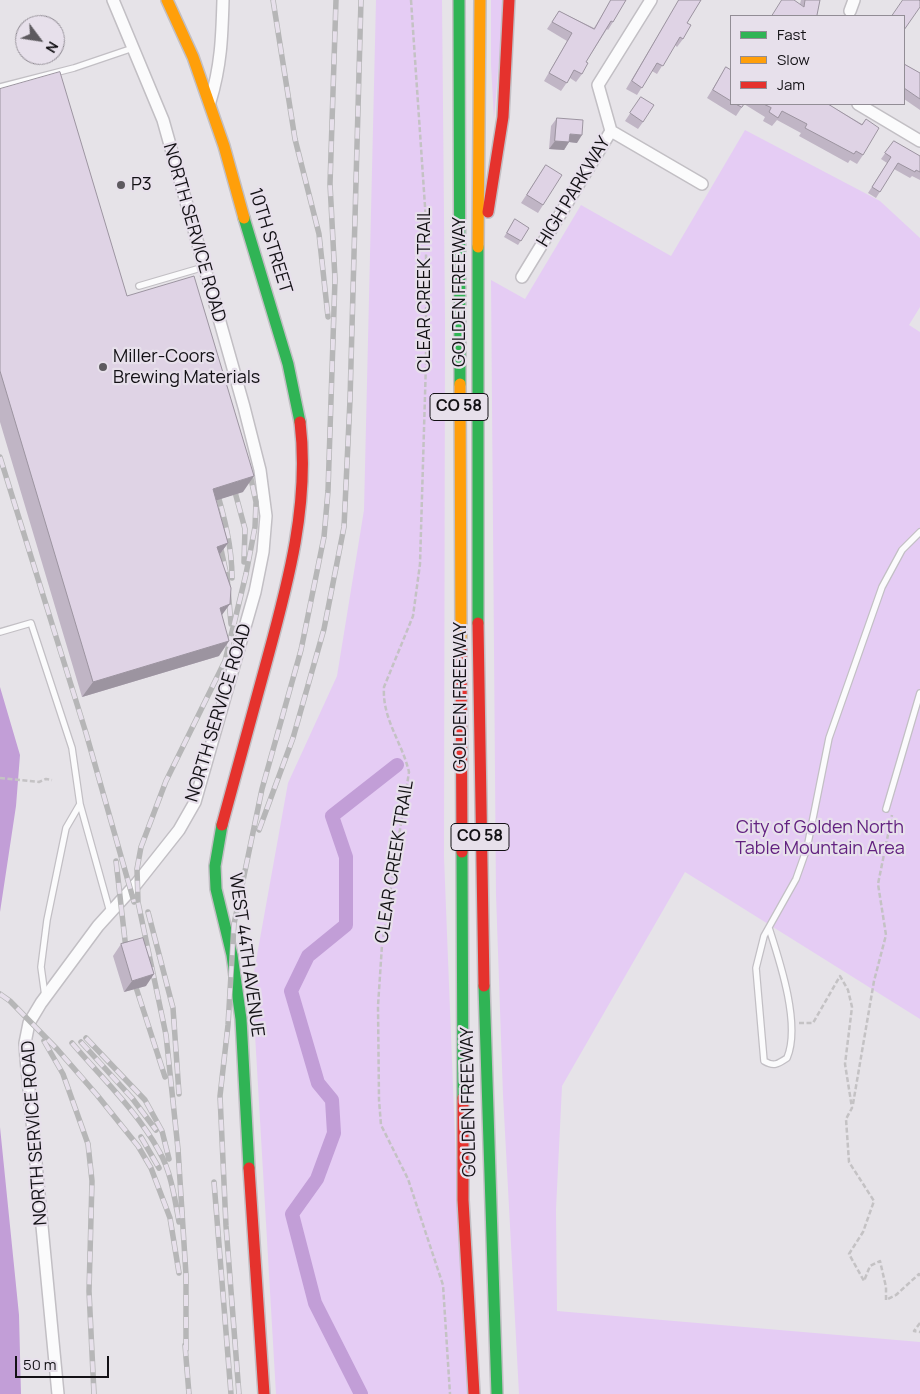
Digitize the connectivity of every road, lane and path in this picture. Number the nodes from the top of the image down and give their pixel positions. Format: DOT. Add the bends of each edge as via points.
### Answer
graph roads {
  1 [pos="113,0"];
  2 [pos="167,0"];
  3 [pos="223,0"];
  4 [pos="411,0"];
  5 [pos="459,0"];
  6 [pos="480,0"];
  7 [pos="509,0"];
  8 [pos="651,0"];
  9 [pos="133,48"];
  10 [pos="0,87"];
  11 [pos="210,102"];
  12 [pos="860,105"];
  13 [pos="611,131"];
  14 [pos="920,141"];
  15 [pos="702,184"];
  16 [pos="204,267"];
  17 [pos="522,276"];
  18 [pos="476,280"];
  19 [pos="139,286"];
  20 [pos="301,502"];
  21 [pos="920,532"];
  22 [pos="0,632"];
  23 [pos="920,694"];
  24 [pos="0,778"];
  25 [pos="52,780"];
  26 [pos="80,804"];
  27 [pos="886,809"];
  28 [pos="893,811"];
  29 [pos="110,912"];
  30 [pos="769,928"];
  31 [pos="45,996"];
  32 [pos="791,1022"];
  33 [pos="852,1108"];
  34 [pos="920,1276"];
  35 [pos="920,1323"];
  36 [pos="920,1332"];
  37 [pos="58,1394"];
  38 [pos="264,1394"];
  39 [pos="450,1394"];
  40 [pos="474,1394"];
  41 [pos="497,1394"];
  1 -- 9 [label="street, NORTH SERVICE ROAD"];
  2 -- 11 [label="main road, 10TH STREET"];
  3 -- 11 [label="street" via="219,73"];
  4 -- 39 [label="path, CLEAR CREEK TRAIL" via="426,221 426,362 416,604 388,673 383,701 409,772 382,945 378,1006 379,1100 381,1126 408,1179 443,1285"];
  5 -- 40 [label="main road, GOLDEN FREEWAY / CO 58" via="463,1190"];
  6 -- 18 [label="main road, GOLDEN FREEWAY / CO 58"];
  7 -- 18 [label="main road" via="503,117"];
  8 -- 13 [label="street, HIGH PARKWAY" via="598,85"];
  9 -- 10 [label="lane" via="74,68"];
  9 -- 16 [label="street, NORTH SERVICE ROAD" via="163,120"];
  11 -- 20 [label="main road, 10TH STREET" via="292,381 302,438"];
  12 -- 14 [label="street"];
  13 -- 15 [label="street"];
  13 -- 17 [label="street, HIGH PARKWAY"];
  16 -- 19 [label="lane"];
  16 -- 29 [label="street, NORTH SERVICE ROAD" via="260,470 266,516 263,552 240,647 194,802 179,830"];
  18 -- 41 [label="main road, GOLDEN FREEWAY / CO 58" via="478,754"];
  20 -- 38 [label="main road, WEST 44TH AVENUE" via="289,578 222,825 215,866 216,889 232,955 241,1019"];
  21 -- 30 [label="lane" via="902,550 882,588 829,738 807,848 796,879"];
  22 -- 26 [label="lane" via="30,623 72,748"];
  23 -- 27 [label="lane"];
  24 -- 25 [label="path"];
  26 -- 29 [label="lane"];
  26 -- 31 [label="lane" via="66,828 47,920 41,967"];
  28 -- 33 [label="path" via="878,884 886,935 874,981"];
  29 -- 31 [label="street, NORTH SERVICE ROAD"];
  30 -- 32 [label="lane" via="781,963"];
  30 -- 32 [label="lane" via="756,968 764,1061 771,1066 787,1058 793,1032"];
  31 -- 37 [label="street, NORTH SERVICE ROAD" via="29,1023 25,1043"];
  32 -- 33 [label="path" via="813,1023 840,976 852,1007 845,1064"];
  33 -- 34 [label="path" via="846,1118 849,1162 874,1201 863,1232 849,1254 864,1281 870,1266 880,1261 886,1300"];
  35 -- 36 [label="path" via="914,1331"];
}
